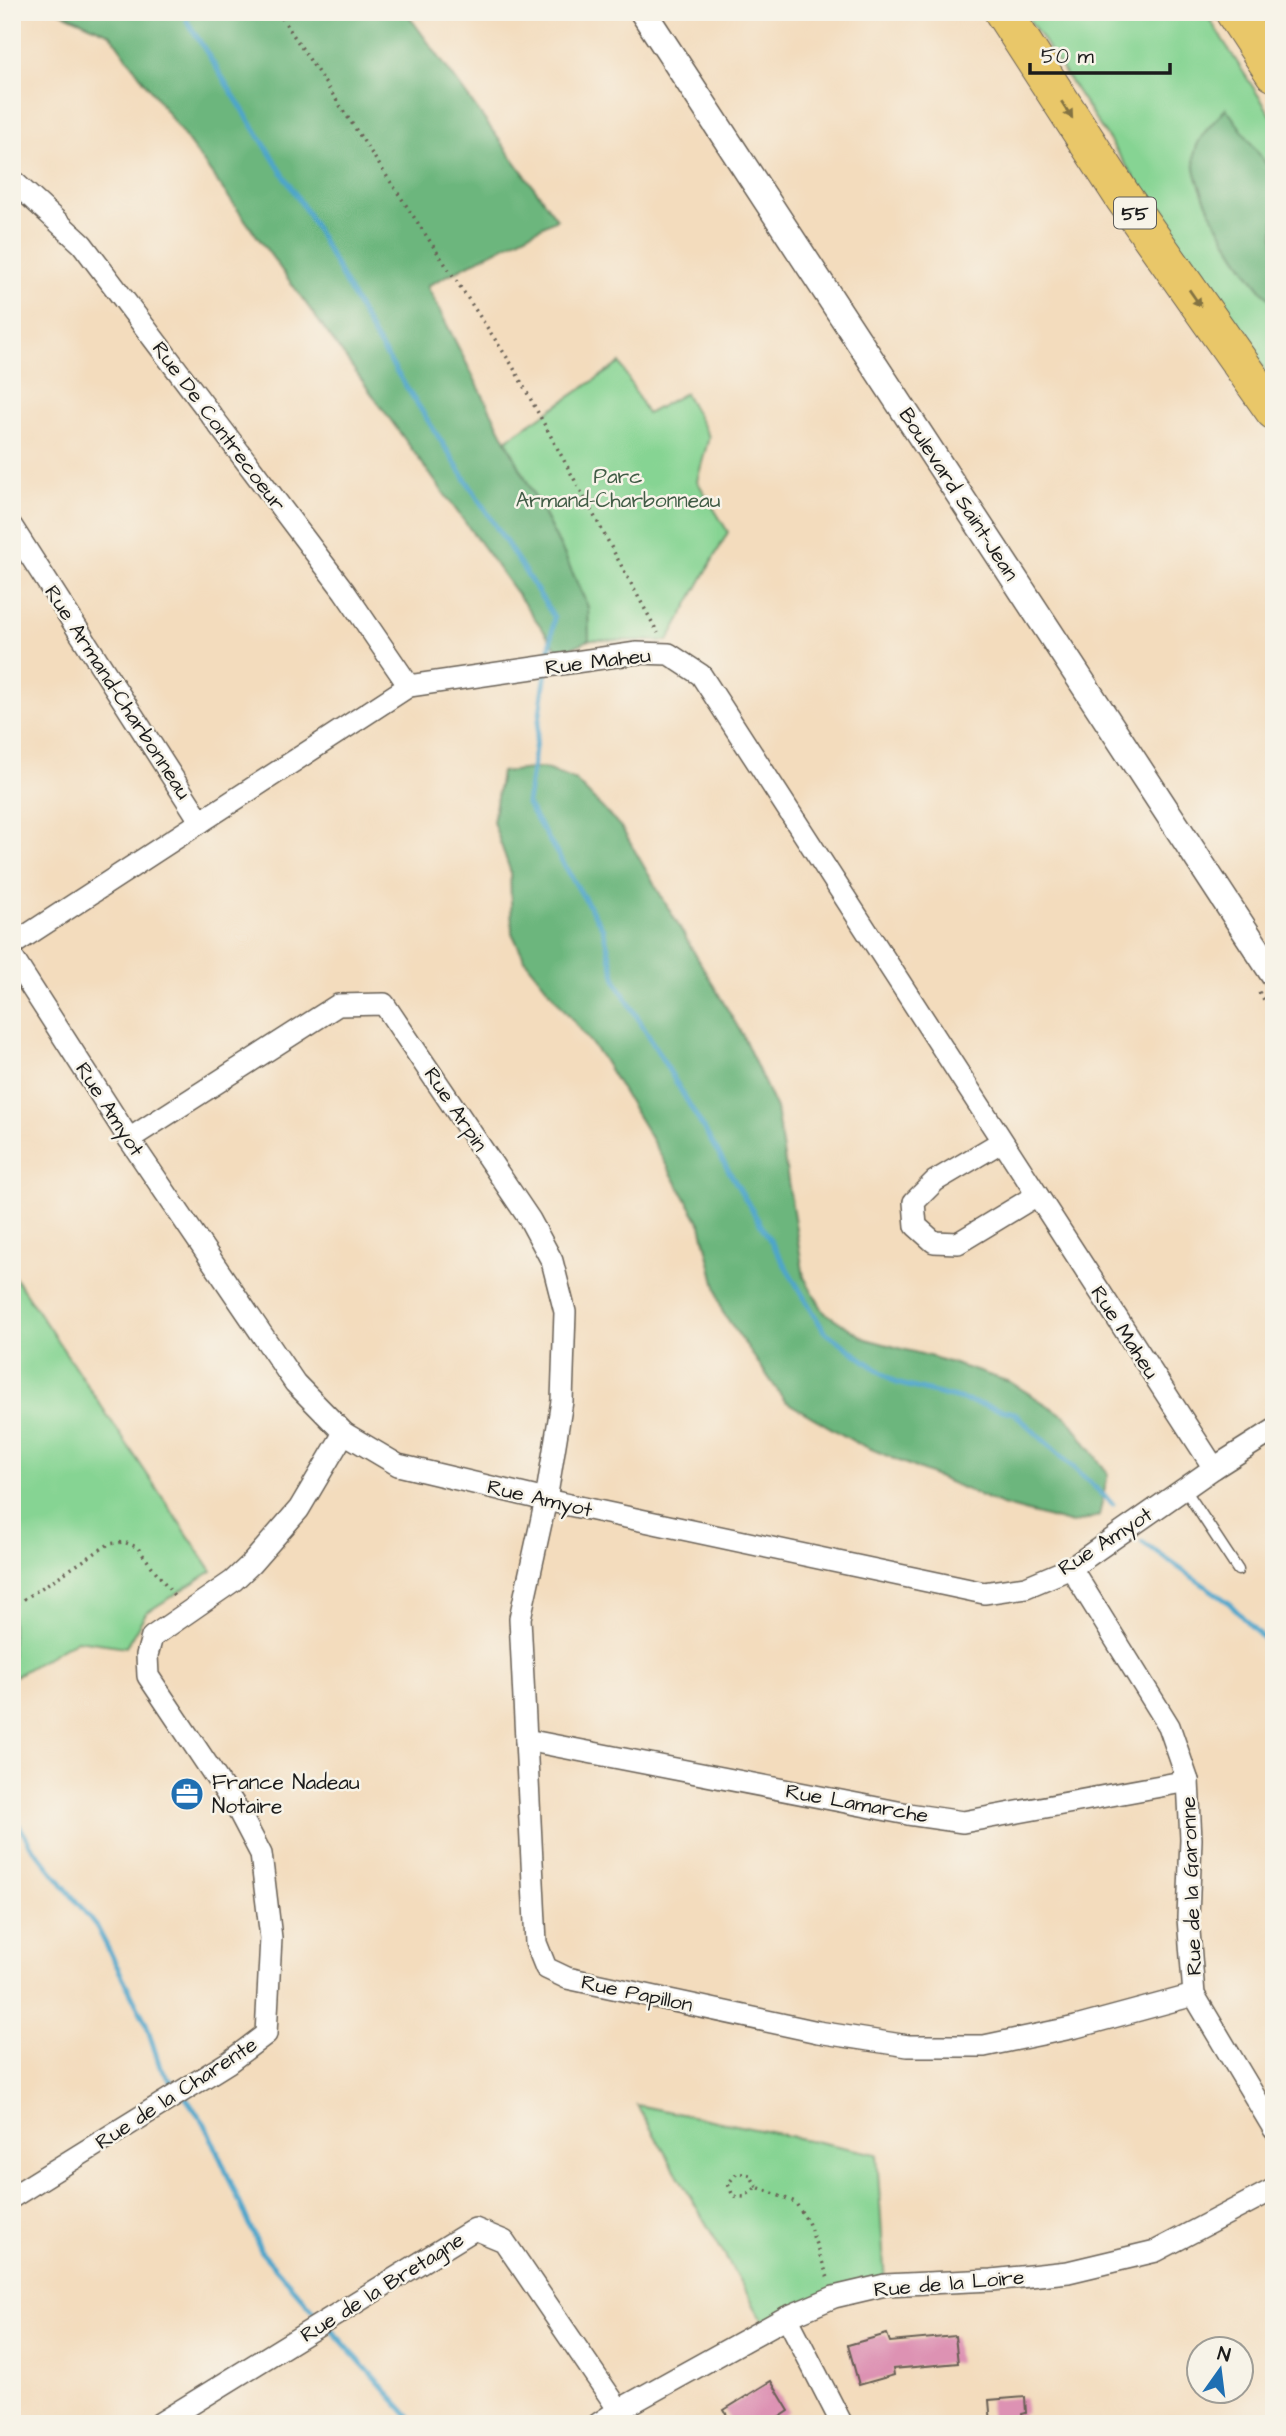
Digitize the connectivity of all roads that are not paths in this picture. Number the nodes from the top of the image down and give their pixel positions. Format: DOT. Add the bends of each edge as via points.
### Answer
graph roads {
  1 [pos="643,12"];
  2 [pos="1003,12"];
  3 [pos="1234,12"];
  4 [pos="1274,73"];
  5 [pos="12,180"];
  6 [pos="1274,411"];
  7 [pos="12,527"];
  8 [pos="409,686"];
  9 [pos="201,822"];
  10 [pos="12,945"];
  11 [pos="12,957"];
  12 [pos="1274,975"];
  13 [pos="129,1139"];
  14 [pos="1001,1142"];
  15 [pos="1037,1195"];
  16 [pos="1274,1430"];
  17 [pos="344,1433"];
  18 [pos="1214,1468"];
  19 [pos="1184,1489"];
  20 [pos="546,1500"];
  21 [pos="1071,1568"];
  22 [pos="1238,1570"];
  23 [pos="526,1740"];
  24 [pos="1188,1781"];
  25 [pos="1194,1995"];
  26 [pos="1274,2129"];
  27 [pos="1274,2189"];
  28 [pos="12,2197"];
  29 [pos="787,2317"];
  30 [pos="620,2410"];
  31 [pos="159,2424"];
  32 [pos="598,2424"];
  33 [pos="842,2424"];
  1 -- 12 [label="street, Boulevard Saint-Jean"];
  2 -- 6 [label="highway, 55, one-way" via="1124,197"];
  3 -- 4 [label="highway"];
  5 -- 8 [label="street, Rue De Contrecoeur" via="82,244 344,591"];
  7 -- 9 [label="street, Rue Armand-Charbonneau"];
  8 -- 9 [label="street, Rue Maheu"];
  8 -- 14 [label="street, Rue Maheu" via="637,653 669,654 701,675"];
  9 -- 10 [label="street, Rue Maheu"];
  11 -- 13 [label="street, Rue Amyot"];
  13 -- 17 [label="street, Rue Amyot" via="295,1383"];
  13 -- 20 [label="street, Rue Arpin" via="338,1006 384,1003 530,1220 552,1261 565,1312 562,1401"];
  14 -- 15 [label="street, Rue Maheu"];
  14 -- 15 [label="street" via="934,1181 914,1202 916,1226 934,1242 958,1243"];
  15 -- 18 [label="street, Rue Maheu"];
  16 -- 18 [label="street, Rue Amyot"];
  17 -- 20 [label="street, Rue Amyot" via="398,1465"];
  17 -- 28 [label="street, Rue de la Charente" via="299,1509 259,1555 233,1581 152,1637 147,1655 148,1676 239,1812 261,1854 271,1938 266,2034 229,2063"];
  18 -- 19 [label="street, Rue Amyot"];
  19 -- 21 [label="street, Rue Amyot"];
  19 -- 22 [label="lane"];
  20 -- 21 [label="street, Rue Amyot" via="984,1593 1026,1587"];
  20 -- 23 [label="street, Rue Papillon" via="520,1618"];
  21 -- 24 [label="street, Rue de la Garonne" via="1169,1726"];
  23 -- 24 [label="street, Rue Lamarche" via="963,1822"];
  23 -- 25 [label="street, Rue Papillon" via="536,1943 546,1968 568,1978 818,2032 908,2046 984,2046"];
  24 -- 25 [label="street, Rue de la Garonne" via="1188,1918"];
  25 -- 26 [label="street, Rue de la Garonne"];
  27 -- 29 [label="street, Rue de la Loire" via="1156,2251 1069,2272 885,2285 834,2297"];
  29 -- 30 [label="street, Rue de la Loire"];
  29 -- 33 [label="street"];
  30 -- 31 [label="street, Rue de la Bretagne" via="504,2241 475,2229"];
  30 -- 32 [label="street, Rue de la Loire"];
}
